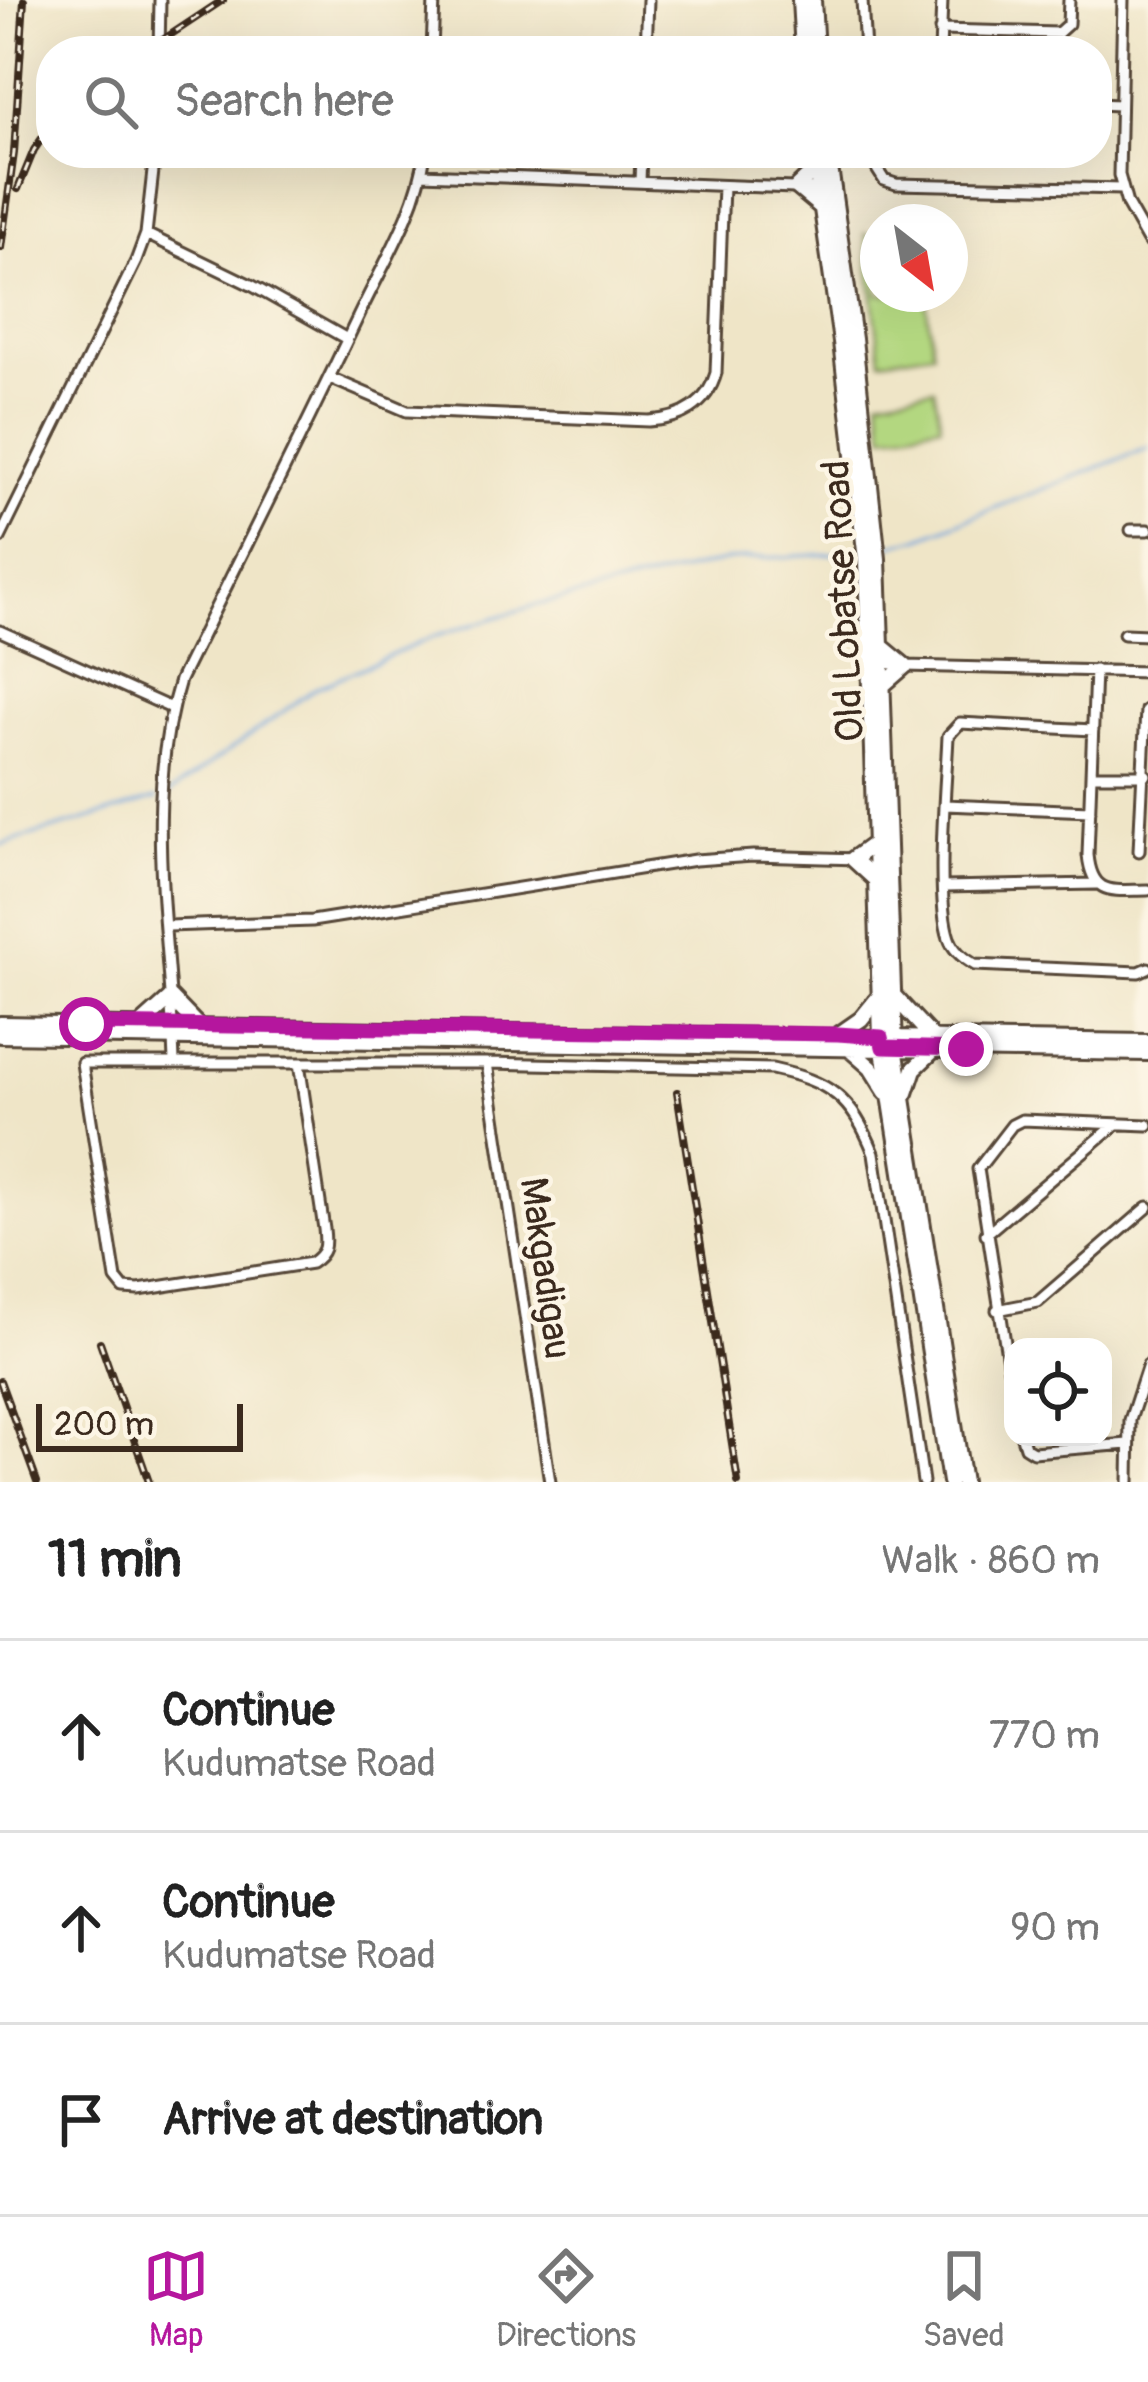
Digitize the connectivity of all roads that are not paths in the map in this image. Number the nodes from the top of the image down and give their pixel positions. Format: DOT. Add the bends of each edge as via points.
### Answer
graph roads {
  1 [pos="160,0"];
  2 [pos="434,0"];
  3 [pos="648,0"];
  4 [pos="800,0"];
  5 [pos="813,0"];
  6 [pos="862,0"];
  7 [pos="941,0"];
  8 [pos="1069,0"];
  9 [pos="1123,0"];
  10 [pos="940,30"];
  11 [pos="159,36"];
  12 [pos="433,36"];
  13 [pos="647,36"];
  14 [pos="802,36"];
  15 [pos="815,36"];
  16 [pos="865,36"];
  17 [pos="940,36"];
  18 [pos="1112,105"];
  19 [pos="1119,105"];
  20 [pos="153,168"];
  21 [pos="423,168"];
  22 [pos="640,168"];
  23 [pos="810,168"];
  24 [pos="816,168"];
  25 [pos="830,168"];
  26 [pos="877,168"];
  27 [pos="422,174"];
  28 [pos="832,178"];
  29 [pos="640,182"];
  30 [pos="723,186"];
  31 [pos="797,187"];
  32 [pos="1122,189"];
  33 [pos="819,190"];
  34 [pos="828,207"];
  35 [pos="146,234"];
  36 [pos="1148,241"];
  37 [pos="347,339"];
  38 [pos="330,378"];
  39 [pos="1131,530"];
  40 [pos="1148,530"];
  41 [pos="0,538"];
  42 [pos="0,632"];
  43 [pos="1124,634"];
  44 [pos="1148,634"];
  45 [pos="877,656"];
  46 [pos="905,666"];
  47 [pos="1095,670"];
  48 [pos="1148,672"];
  49 [pos="882,686"];
  50 [pos="171,708"];
  51 [pos="1146,710"];
  52 [pos="1093,730"];
  53 [pos="1145,775"];
  54 [pos="1091,776"];
  55 [pos="945,805"];
  56 [pos="1090,811"];
  57 [pos="1138,851"];
  58 [pos="880,854"];
  59 [pos="853,859"];
  60 [pos="876,880"];
  61 [pos="1097,884"];
  62 [pos="944,887"];
  63 [pos="1148,890"];
  64 [pos="168,926"];
  65 [pos="1148,968"];
  66 [pos="886,996"];
  67 [pos="171,998"];
  68 [pos="0,1024"];
  69 [pos="142,1024"];
  70 [pos="197,1025"];
  71 [pos="87,1031"];
  72 [pos="173,1032"];
  73 [pos="0,1035"];
  74 [pos="842,1040"];
  75 [pos="889,1042"];
  76 [pos="1148,1042"];
  77 [pos="934,1043"];
  78 [pos="1148,1053"];
  79 [pos="174,1062"];
  80 [pos="299,1063"];
  81 [pos="487,1063"];
  82 [pos="889,1096"];
  83 [pos="904,1103"];
  84 [pos="1116,1124"];
  85 [pos="1148,1125"];
  86 [pos="1148,1207"];
  87 [pos="986,1234"];
  88 [pos="997,1310"];
  89 [pos="1004,1340"];
  90 [pos="1148,1367"];
  91 [pos="1127,1444"];
  92 [pos="1112,1445"];
  93 [pos="1024,1446"];
  94 [pos="1104,1446"];
  95 [pos="550,1482"];
  96 [pos="923,1482"];
  97 [pos="950,1482"];
  98 [pos="963,1482"];
  99 [pos="1129,1482"];
  1 -- 11 [label="street"];
  2 -- 12 [label="street"];
  3 -- 13 [label="street"];
  4 -- 14 [label="main road"];
  5 -- 15 [label="main road"];
  6 -- 16 [label="street"];
  7 -- 10 [label="street"];
  8 -- 10 [label="street" via="1068,24 1058,33"];
  9 -- 19 [label="street"];
  10 -- 17 [label="street"];
  18 -- 19 [label="street"];
  19 -- 32 [label="street"];
  20 -- 35 [label="street"];
  21 -- 27 [label="street"];
  22 -- 29 [label="street"];
  23 -- 31 [label="main road"];
  24 -- 33 [label="main road"];
  25 -- 28 [label="main road, Old Lobatse Road"];
  26 -- 32 [label="street" via="896,184"];
  27 -- 29 [label="street"];
  27 -- 37 [label="street"];
  28 -- 33 [label="main road"];
  28 -- 34 [label="main road, Old Lobatse Road"];
  29 -- 30 [label="street"];
  30 -- 31 [label="street"];
  30 -- 38 [label="street" via="716,373 686,413 649,421 407,411"];
  31 -- 33 [label="street"];
  31 -- 34 [label="main road"];
  32 -- 36 [label="street"];
  33 -- 34 [label="main road"];
  34 -- 45 [label="main road, Old Lobatse Road" via="871,480"];
  35 -- 37 [label="street"];
  35 -- 41 [label="street"];
  37 -- 38 [label="street"];
  38 -- 50 [label="street"];
  39 -- 40 [label="street"];
  42 -- 50 [label="street"];
  43 -- 44 [label="street"];
  45 -- 46 [label="main road"];
  45 -- 49 [label="main road, Old Lobatse Road"];
  45 -- 58 [label="main road"];
  46 -- 47 [label="street"];
  46 -- 49 [label="main road"];
  47 -- 48 [label="street"];
  47 -- 52 [label="street"];
  49 -- 58 [label="main road, Old Lobatse Road"];
  50 -- 64 [label="street" via="162,799"];
  51 -- 53 [label="street"];
  52 -- 54 [label="street"];
  52 -- 55 [label="street" via="960,723 948,736"];
  53 -- 54 [label="street"];
  53 -- 57 [label="street"];
  54 -- 56 [label="street"];
  55 -- 56 [label="street"];
  55 -- 62 [label="street"];
  56 -- 61 [label="street"];
  58 -- 59 [label="main road"];
  58 -- 60 [label="main road"];
  58 -- 66 [label="main road, Old Lobatse Road"];
  59 -- 60 [label="main road"];
  59 -- 64 [label="street" via="695,860 312,921"];
  60 -- 66 [label="main road"];
  61 -- 62 [label="street"];
  61 -- 63 [label="street"];
  62 -- 65 [label="street" via="950,940 975,965"];
  64 -- 67 [label="street"];
  66 -- 74 [label="main road"];
  66 -- 75 [label="main road"];
  66 -- 77 [label="main road"];
  67 -- 69 [label="main road"];
  67 -- 70 [label="main road"];
  67 -- 72 [label="street"];
  68 -- 71 [label="main road"];
  69 -- 71 [label="main road"];
  69 -- 72 [label="main road"];
  70 -- 72 [label="main road"];
  70 -- 74 [label="main road"];
  71 -- 72 [label="main road"];
  71 -- 73 [label="main road"];
  72 -- 74 [label="main road"];
  72 -- 79 [label="street"];
  74 -- 75 [label="main road"];
  74 -- 82 [label="main road"];
  75 -- 77 [label="main road"];
  75 -- 82 [label="main road"];
  75 -- 83 [label="main road"];
  76 -- 77 [label="main road"];
  77 -- 78 [label="main road"];
  77 -- 83 [label="main road" via="914,1069"];
  79 -- 80 [label="street"];
  79 -- 80 [label="street" via="82,1063 116,1279 124,1289 322,1256"];
  80 -- 81 [label="street"];
  81 -- 95 [label="street, Makgadigau"];
  81 -- 96 [label="street" via="772,1069 808,1077 852,1107 874,1154"];
  82 -- 97 [label="main road"];
  83 -- 98 [label="main road"];
  84 -- 85 [label="street"];
  84 -- 87 [label="street"];
  84 -- 87 [label="street" via="1012,1125 979,1169"];
  86 -- 88 [label="street" via="1038,1302"];
  87 -- 88 [label="street"];
  88 -- 89 [label="street"];
  90 -- 91 [label="street"];
  91 -- 92 [label="street"];
  91 -- 99 [label="street"];
  93 -- 94 [label="street" via="1034,1452"];
}
